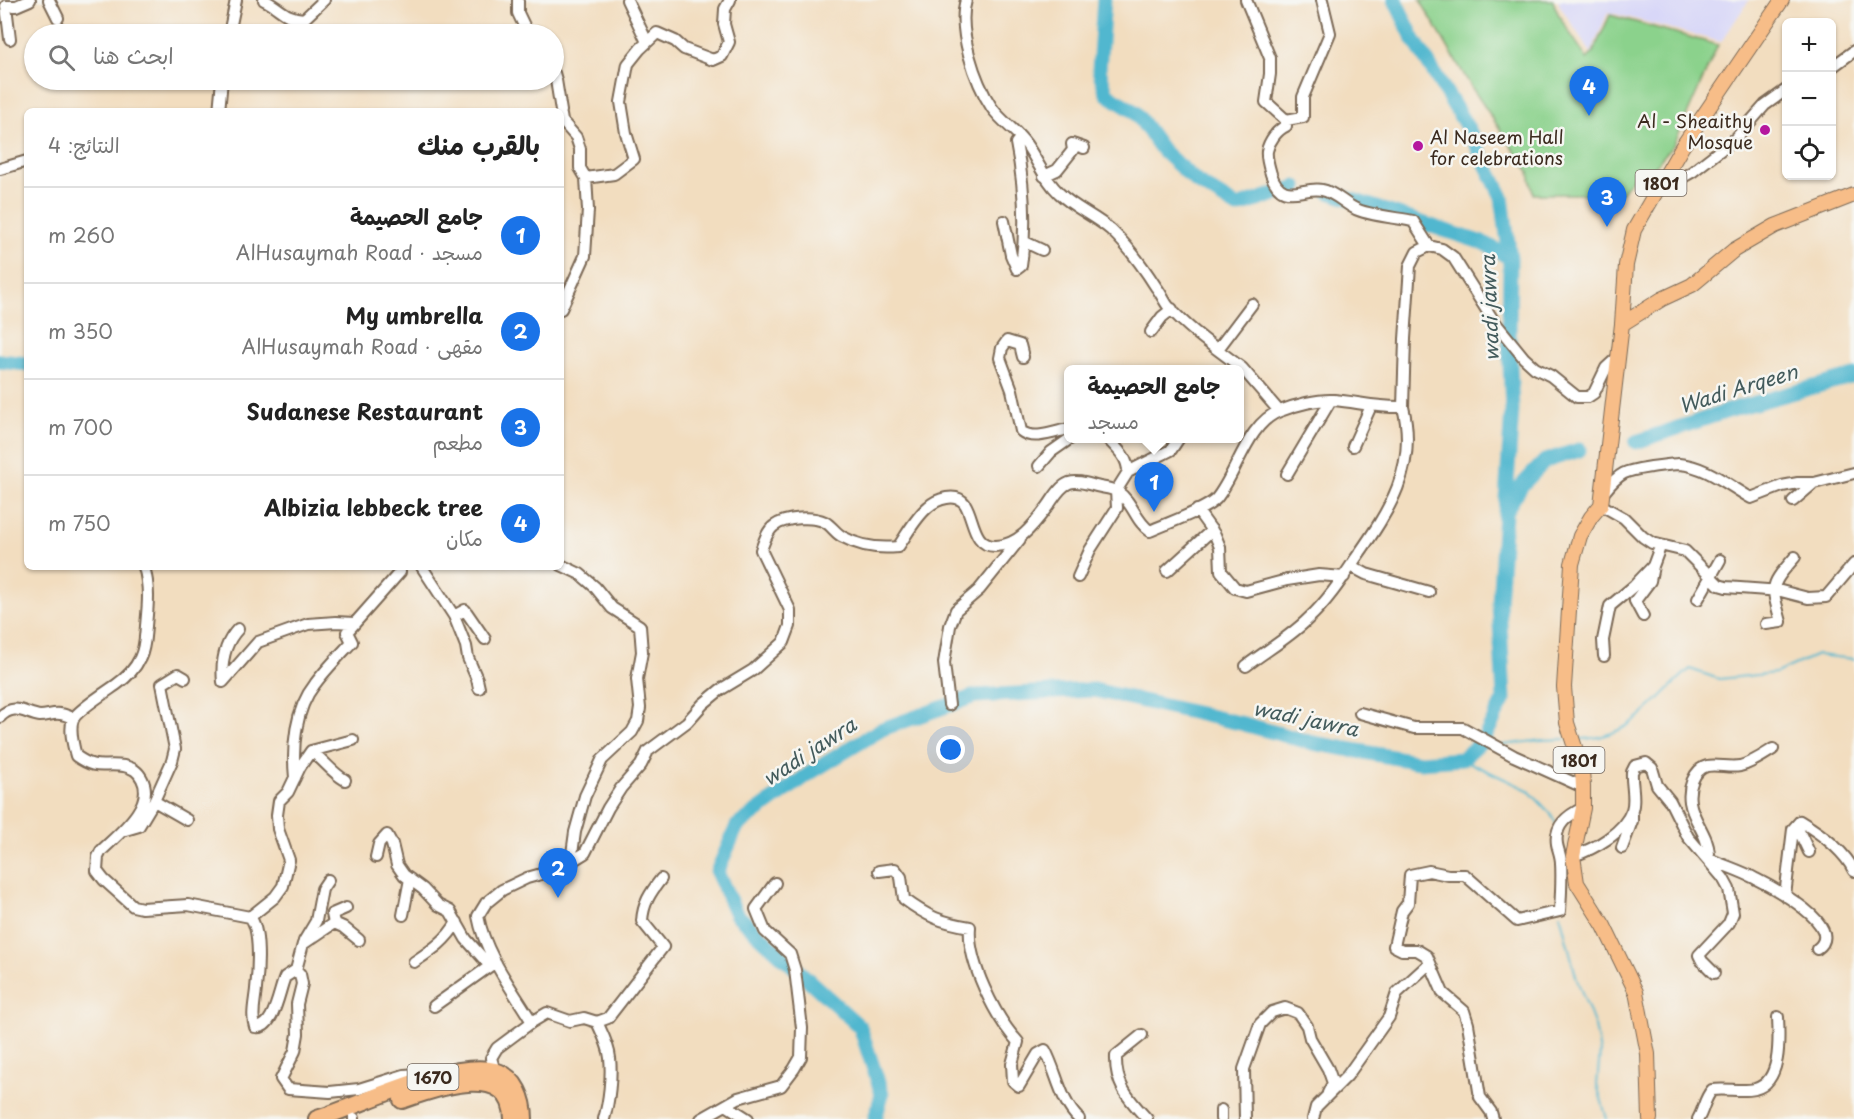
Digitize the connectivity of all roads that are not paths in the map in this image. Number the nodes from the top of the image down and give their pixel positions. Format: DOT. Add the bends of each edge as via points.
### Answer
graph roads {
  1 [pos="30,0"];
  2 [pos="49,0"];
  3 [pos="237,0"];
  4 [pos="264,0"];
  5 [pos="324,0"];
  6 [pos="518,0"];
  7 [pos="627,0"];
  8 [pos="730,0"];
  9 [pos="966,0"];
  10 [pos="1246,0"];
  11 [pos="1322,0"];
  12 [pos="1782,0"];
  13 [pos="58,18"];
  14 [pos="231,24"];
  15 [pos="523,24"];
  16 [pos="10,39"];
  17 [pos="647,42"];
  18 [pos="1854,51"];
  19 [pos="1836,64"];
  20 [pos="221,90"];
  21 [pos="557,90"];
  22 [pos="1782,93"];
  23 [pos="219,108"];
  24 [pos="560,108"];
  25 [pos="1286,120"];
  26 [pos="564,123"];
  27 [pos="1020,138"];
  28 [pos="1084,148"];
  29 [pos="24,162"];
  30 [pos="0,169"];
  31 [pos="1044,176"];
  32 [pos="586,178"];
  33 [pos="1662,182"];
  34 [pos="1854,195"];
  35 [pos="1004,221"];
  36 [pos="1024,242"];
  37 [pos="1428,246"];
  38 [pos="1042,250"];
  39 [pos="564,302"];
  40 [pos="1252,304"];
  41 [pos="1172,309"];
  42 [pos="1622,324"];
  43 [pos="1151,332"];
  44 [pos="1218,350"];
  45 [pos="1023,357"];
  46 [pos="1618,357"];
  47 [pos="1235,365"];
  48 [pos="1244,373"];
  49 [pos="1331,400"];
  50 [pos="1371,406"];
  51 [pos="1403,407"];
  52 [pos="1278,411"];
  53 [pos="1064,430"];
  54 [pos="1064,443"];
  55 [pos="1111,443"];
  56 [pos="1176,443"];
  57 [pos="1353,446"];
  58 [pos="1039,466"];
  59 [pos="1128,472"];
  60 [pos="1854,473"];
  61 [pos="1287,474"];
  62 [pos="1814,483"];
  63 [pos="1116,491"];
  64 [pos="1602,499"];
  65 [pos="1793,501"];
  66 [pos="1197,510"];
  67 [pos="1212,530"];
  68 [pos="1020,539"];
  69 [pos="1660,546"];
  70 [pos="1795,556"];
  71 [pos="1720,560"];
  72 [pos="1854,564"];
  73 [pos="564,566"];
  74 [pos="1351,566"];
  75 [pos="1653,566"];
  76 [pos="145,570"];
  77 [pos="400,570"];
  78 [pos="424,570"];
  79 [pos="1167,571"];
  80 [pos="1078,577"];
  81 [pos="1344,577"];
  82 [pos="1710,577"];
  83 [pos="1773,590"];
  84 [pos="1429,592"];
  85 [pos="1698,598"];
  86 [pos="454,616"];
  87 [pos="1643,616"];
  88 [pos="354,623"];
  89 [pos="1766,624"];
  90 [pos="238,629"];
  91 [pos="485,639"];
  92 [pos="1604,656"];
  93 [pos="1246,666"];
  94 [pos="185,678"];
  95 [pos="479,688"];
  96 [pos="949,705"];
  97 [pos="1360,713"];
  98 [pos="0,717"];
  99 [pos="74,718"];
  100 [pos="353,740"];
  101 [pos="1773,749"];
  102 [pos="310,751"];
  103 [pos="295,778"];
  104 [pos="345,780"];
  105 [pos="1583,787"];
  106 [pos="154,801"];
  107 [pos="1583,808"];
  108 [pos="1632,811"];
  109 [pos="187,820"];
  110 [pos="1793,829"];
  111 [pos="122,831"];
  112 [pos="1622,848"];
  113 [pos="1809,852"];
  114 [pos="1573,856"];
  115 [pos="376,857"];
  116 [pos="1704,858"];
  117 [pos="571,861"];
  118 [pos="879,871"];
  119 [pos="1854,871"];
  120 [pos="410,879"];
  121 [pos="661,879"];
  122 [pos="328,880"];
  123 [pos="775,883"];
  124 [pos="1785,896"];
  125 [pos="346,908"];
  126 [pos="403,915"];
  127 [pos="250,917"];
  128 [pos="457,922"];
  129 [pos="334,923"];
  130 [pos="359,940"];
  131 [pos="303,944"];
  132 [pos="1817,949"];
  133 [pos="414,962"];
  134 [pos="1430,963"];
  135 [pos="493,964"];
  136 [pos="296,970"];
  137 [pos="1714,973"];
  138 [pos="434,1006"];
  139 [pos="1778,1017"];
  140 [pos="532,1022"];
  141 [pos="597,1022"];
  142 [pos="1142,1035"];
  143 [pos="441,1074"];
  144 [pos="494,1078"];
  145 [pos="1328,1094"];
  146 [pos="726,1106"];
  147 [pos="317,1119"];
  148 [pos="353,1119"];
  149 [pos="513,1119"];
  150 [pos="524,1119"];
  151 [pos="604,1119"];
  152 [pos="702,1119"];
  153 [pos="748,1119"];
  154 [pos="1079,1119"];
  155 [pos="1147,1119"];
  156 [pos="1245,1119"];
  157 [pos="1313,1119"];
  158 [pos="1493,1119"];
  159 [pos="1650,1119"];
  160 [pos="1698,1119"];
  1 -- 16 [label="street" via="6,6"];
  2 -- 13 [label="street"];
  3 -- 14 [label="street"];
  4 -- 5 [label="street" via="291,18 304,19"];
  6 -- 15 [label="street"];
  7 -- 17 [label="street"];
  8 -- 17 [label="street" via="724,9 729,42 722,56 713,60 657,33"];
  9 -- 27 [label="street" via="964,31 975,74 992,107"];
  10 -- 25 [label="street" via="1270,58 1266,102"];
  11 -- 25 [label="street" via="1330,33 1304,97 1303,117"];
  12 -- 33 [label="main road, 1801"];
  17 -- 32 [label="street" via="628,64 621,102 634,159 614,174"];
  18 -- 19 [label="street"];
  20 -- 23 [label="street"];
  21 -- 24 [label="street"];
  22 -- 33 [label="street" via="1765,105 1736,138 1692,172 1669,185"];
  25 -- 37 [label="street" via="1286,126 1279,129 1267,152 1275,184 1296,193 1322,190 1355,210 1413,221"];
  26 -- 32 [label="street" via="576,137 580,168"];
  27 -- 31 [label="street"];
  27 -- 36 [label="street" via="1016,143"];
  28 -- 31 [label="street" via="1072,144 1073,150 1057,170"];
  29 -- 30 [label="street"];
  31 -- 41 [label="street" via="1072,205 1110,230"];
  32 -- 39 [label="street" via="585,256"];
  33 -- 42 [label="main road, 1801" via="1631,240"];
  34 -- 42 [label="main road" via="1775,226 1734,250 1692,285"];
  35 -- 36 [label="street" via="1017,269 1021,266"];
  36 -- 38 [label="street"];
  37 -- 46 [label="street" via="1453,257 1509,341 1535,368 1577,397 1594,393 1606,368"];
  37 -- 51 [label="street" via="1418,252 1410,266"];
  40 -- 44 [label="street"];
  41 -- 43 [label="street"];
  41 -- 44 [label="street"];
  42 -- 46 [label="main road, 1801"];
  44 -- 47 [label="street"];
  45 -- 53 [label="street" via="1020,345 1007,341 1000,358 1021,431 1034,436"];
  46 -- 64 [label="main road, 1801"];
  48 -- 52 [label="street"];
  49 -- 50 [label="street"];
  49 -- 52 [label="street"];
  49 -- 61 [label="street"];
  50 -- 51 [label="street"];
  50 -- 57 [label="street"];
  51 -- 74 [label="street" via="1408,436 1401,480 1386,514"];
  52 -- 66 [label="street" via="1249,439 1215,500"];
  54 -- 58 [label="street"];
  55 -- 59 [label="street" via="1128,464"];
  56 -- 59 [label="street" via="1171,450"];
  59 -- 63 [label="street"];
  60 -- 62 [label="street"];
  62 -- 64 [label="street" via="1782,486 1751,498 1712,474 1678,464 1630,469 1615,479"];
  62 -- 65 [label="street"];
  63 -- 66 [label="street" via="1150,531"];
  63 -- 68 [label="street" via="1068,483"];
  63 -- 80 [label="street" via="1117,508"];
  64 -- 69 [label="street" via="1642,537"];
  64 -- 105 [label="main road, 1801" via="1580,536 1572,564 1565,658 1567,723 1582,769"];
  66 -- 67 [label="street"];
  67 -- 79 [label="street"];
  67 -- 81 [label="street" via="1220,547 1221,571 1235,588 1246,591 1319,575"];
  68 -- 96 [label="street" via="979,590 956,610 944,663"];
  68 -- 117 [label="street" via="993,546 981,541 964,503 953,497 928,507 898,547 879,549 861,544 841,537 816,519 795,519 775,525 761,550 790,610 784,642 648,751 608,808 585,853"];
  69 -- 75 [label="street"];
  69 -- 82 [label="street" via="1685,551"];
  70 -- 83 [label="street" via="1774,582"];
  71 -- 82 [label="street"];
  72 -- 83 [label="street" via="1826,597 1808,598"];
  73 -- 117 [label="street" via="595,587 612,608 640,626 642,652 637,679 638,721 632,732 602,760 585,796"];
  74 -- 81 [label="street"];
  74 -- 84 [label="street"];
  75 -- 87 [label="street" via="1650,581 1635,601"];
  75 -- 92 [label="street" via="1610,606"];
  76 -- 99 [label="street" via="149,607 141,657 133,671"];
  77 -- 88 [label="street"];
  78 -- 86 [label="street"];
  81 -- 93 [label="street" via="1309,619"];
  82 -- 83 [label="street" via="1726,587"];
  82 -- 85 [label="street"];
  83 -- 89 [label="street" via="1781,622"];
  86 -- 91 [label="street" via="465,610"];
  86 -- 95 [label="street"];
  88 -- 90 [label="street" via="308,624 258,642 223,682 226,647"];
  88 -- 103 [label="street" via="347,632 352,642 313,685 305,700 295,735"];
  94 -- 106 [label="street" via="178,674 162,684 175,748"];
  97 -- 105 [label="street" via="1414,728 1463,728"];
  98 -- 99 [label="street" via="16,709 37,716 60,714"];
  99 -- 111 [label="street" via="76,756 93,766 134,769 144,783 143,801 135,818"];
  100 -- 102 [label="street"];
  101 -- 116 [label="street" via="1740,766 1707,766 1693,778 1690,804 1709,844 1709,854"];
  102 -- 103 [label="street"];
  102 -- 104 [label="street"];
  103 -- 127 [label="street" via="279,801 277,815 289,860 283,886"];
  105 -- 107 [label="main road, 1801"];
  106 -- 109 [label="street"];
  106 -- 111 [label="street" via="139,826"];
  107 -- 114 [label="main road, 1801"];
  107 -- 134 [label="street" via="1567,816 1558,828 1560,911 1517,921 1465,875 1430,871 1410,875 1408,903 1402,911 1394,946 1417,950"];
  108 -- 112 [label="street"];
  108 -- 114 [label="street" via="1603,843"];
  108 -- 116 [label="street" via="1632,772 1635,766 1646,763"];
  110 -- 113 [label="street" via="1799,831"];
  110 -- 119 [label="street" via="1800,821 1810,827 1848,859"];
  110 -- 124 [label="street"];
  111 -- 127 [label="street" via="101,851 98,872 133,906 188,905"];
  114 -- 159 [label="main road, 1801" via="1577,883 1604,926 1636,992 1648,1054"];
  115 -- 120 [label="street" via="387,835 397,865"];
  116 -- 124 [label="street" via="1755,878"];
  116 -- 137 [label="street" via="1724,878 1733,913 1729,923 1699,955"];
  117 -- 135 [label="street" via="502,890 486,903 478,916"];
  118 -- 154 [label="street" via="895,868 904,899 926,916 970,927 976,970 1006,1030 1018,1042 1012,1081 1019,1086 1038,1054 1045,1050 1055,1078"];
  120 -- 126 [label="street"];
  120 -- 128 [label="street" via="450,911"];
  121 -- 141 [label="street" via="650,893 642,921 663,947 608,1018"];
  122 -- 131 [label="street" via="322,889 316,921"];
  123 -- 146 [label="street" via="756,909 765,931 790,954 795,970 801,1057 781,1086 738,1098"];
  124 -- 132 [label="street" via="1822,926 1824,935"];
  125 -- 129 [label="street" via="332,914"];
  127 -- 136 [label="street" via="257,946 255,1027 267,1023 285,977"];
  128 -- 133 [label="street" via="449,936"];
  128 -- 135 [label="street" via="466,939"];
  129 -- 130 [label="street"];
  129 -- 131 [label="street"];
  131 -- 136 [label="street"];
  134 -- 145 [label="street" via="1397,993 1389,1017 1347,1076"];
  134 -- 158 [label="street" via="1443,993 1464,1011 1480,1097"];
  135 -- 138 [label="street"];
  135 -- 140 [label="street"];
  136 -- 143 [label="street" via="302,984 297,1004 298,1034 295,1051 281,1079 288,1089 330,1092 359,1089 404,1075"];
  139 -- 160 [label="street" via="1775,1068 1767,1082 1756,1089 1712,1090 1705,1097"];
  140 -- 141 [label="street" via="547,1013 570,1021 584,1018"];
  140 -- 144 [label="street" via="497,1047 491,1058"];
  141 -- 151 [label="street" via="610,1058 610,1099"];
  142 -- 155 [label="street" via="1116,1056 1116,1073 1124,1091"];
  143 -- 144 [label="highway, 1670" via="465,1071"];
  143 -- 147 [label="highway, 1670"];
  144 -- 148 [label="highway, 1670" via="441,1087"];
  144 -- 149 [label="highway" via="512,1104"];
  144 -- 150 [label="highway" via="512,1082 524,1105"];
  145 -- 156 [label="street" via="1333,1083 1307,1026 1298,1013 1285,1008 1272,1012 1254,1036 1244,1069"];
  145 -- 157 [label="street" via="1316,1107"];
  146 -- 152 [label="street"];
  146 -- 153 [label="street"];
}
